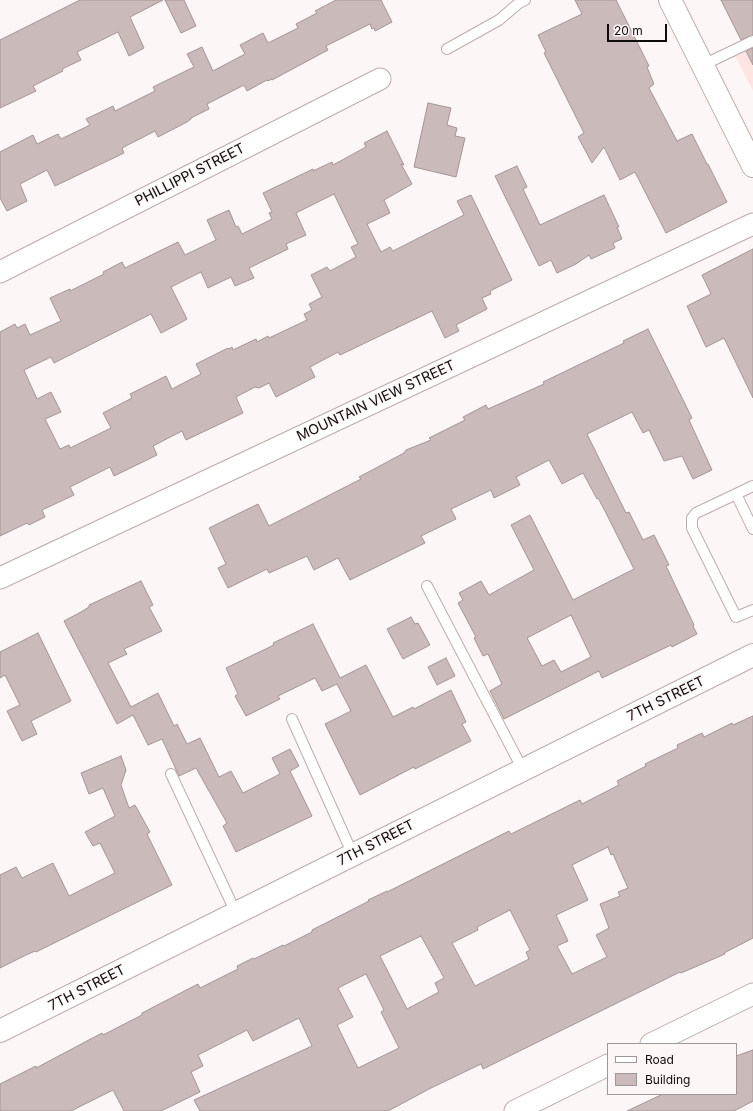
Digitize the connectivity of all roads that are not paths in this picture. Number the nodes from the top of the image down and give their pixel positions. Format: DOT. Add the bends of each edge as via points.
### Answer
graph roads {
  1 [pos="525,0"];
  2 [pos="670,0"];
  3 [pos="753,41"];
  4 [pos="447,49"];
  5 [pos="702,65"];
  6 [pos="380,79"];
  7 [pos="750,155"];
  8 [pos="753,224"];
  9 [pos="0,272"];
  10 [pos="753,486"];
  11 [pos="736,494"];
  12 [pos="753,529"];
  13 [pos="0,578"];
  14 [pos="427,586"];
  15 [pos="753,610"];
  16 [pos="753,656"];
  17 [pos="292,719"];
  18 [pos="522,770"];
  19 [pos="171,774"];
  20 [pos="353,855"];
  21 [pos="236,913"];
  22 [pos="753,994"];
  23 [pos="0,1031"];
  24 [pos="653,1043"];
  25 [pos="607,1065"];
  26 [pos="515,1111"];
  1 -- 4 [label="lane" via="499,20"];
  2 -- 5 [label="street"];
  3 -- 5 [label="lane"];
  5 -- 7 [label="street"];
  6 -- 9 [label="street, PHILLIPPI STREET"];
  8 -- 13 [label="street, MOUNTAIN VIEW STREET"];
  10 -- 11 [label="lane"];
  11 -- 12 [label="lane"];
  11 -- 15 [label="lane" via="696,513 692,518 692,528 736,617"];
  14 -- 18 [label="lane"];
  16 -- 18 [label="street, 7TH STREET"];
  17 -- 20 [label="lane"];
  18 -- 20 [label="street, 7TH STREET"];
  19 -- 21 [label="lane"];
  20 -- 21 [label="street, 7TH STREET"];
  21 -- 23 [label="street, 7TH STREET"];
  22 -- 24 [label="street"];
  25 -- 26 [label="street"];
}
